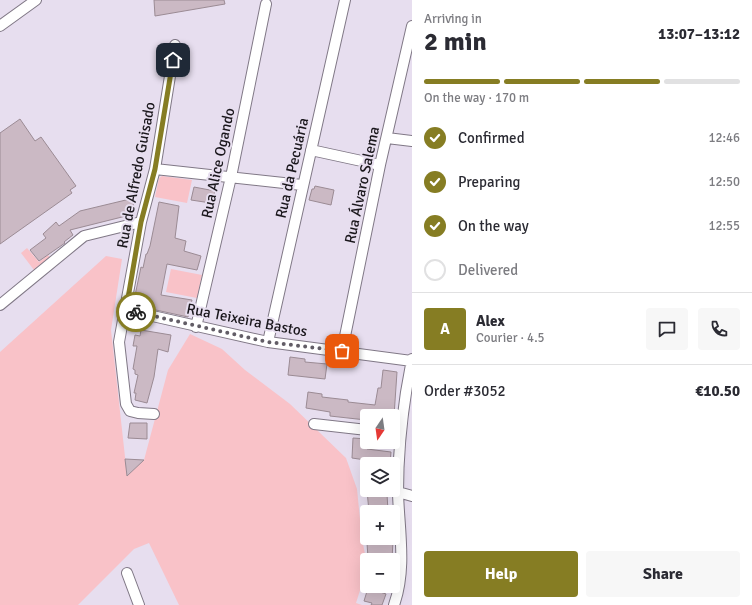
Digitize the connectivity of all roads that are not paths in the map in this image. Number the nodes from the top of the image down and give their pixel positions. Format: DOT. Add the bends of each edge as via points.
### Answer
graph roads {
  1 [pos="36,0"];
  2 [pos="345,0"];
  3 [pos="266,4"];
  4 [pos="0,26"];
  5 [pos="412,26"];
  6 [pos="175,45"];
  7 [pos="387,138"];
  8 [pos="412,141"];
  9 [pos="311,150"];
  10 [pos="380,165"];
  11 [pos="155,169"];
  12 [pos="231,177"];
  13 [pos="302,185"];
  14 [pos="141,222"];
  15 [pos="0,305"];
  16 [pos="126,310"];
  17 [pos="196,327"];
  18 [pos="268,342"];
  19 [pos="342,351"];
  20 [pos="412,360"];
  21 [pos="154,414"];
  22 [pos="400,419"];
  23 [pos="314,424"];
  24 [pos="360,429"];
  25 [pos="400,493"];
  26 [pos="412,496"];
  27 [pos="398,497"];
  28 [pos="127,572"];
  29 [pos="139,605"];
  30 [pos="394,605"];
  1 -- 4 [label="street"];
  2 -- 9 [label="street, Rua da Pecuária"];
  3 -- 12 [label="street, Rua Alice Ogando"];
  5 -- 7 [label="street, Rua Álvaro Salema"];
  6 -- 11 [label="street, Rua de Alfredo Guisado"];
  7 -- 8 [label="street"];
  7 -- 10 [label="street, Rua Álvaro Salema"];
  9 -- 10 [label="street"];
  9 -- 13 [label="street, Rua da Pecuária"];
  10 -- 19 [label="street, Rua Álvaro Salema"];
  11 -- 12 [label="street"];
  11 -- 14 [label="street, Rua de Alfredo Guisado"];
  12 -- 13 [label="street"];
  12 -- 17 [label="street, Rua Alice Ogando"];
  13 -- 18 [label="street, Rua da Pecuária"];
  14 -- 15 [label="street" via="84,236"];
  14 -- 16 [label="street, Rua de Alfredo Guisado"];
  16 -- 17 [label="street, Rua Teixeira Bastos"];
  16 -- 21 [label="street, Rua de Alfredo Guisado" via="119,342 126,404 130,411"];
  17 -- 18 [label="street, Rua Teixeira Bastos"];
  18 -- 19 [label="street, Rua Teixeira Bastos"];
  19 -- 20 [label="street, Rua Teixeira Bastos"];
  20 -- 22 [label="street"];
  23 -- 24 [label="street"];
  25 -- 26 [label="street"];
  27 -- 30 [label="street" via="402,568 398,596"];
  28 -- 29 [label="street"];
}
